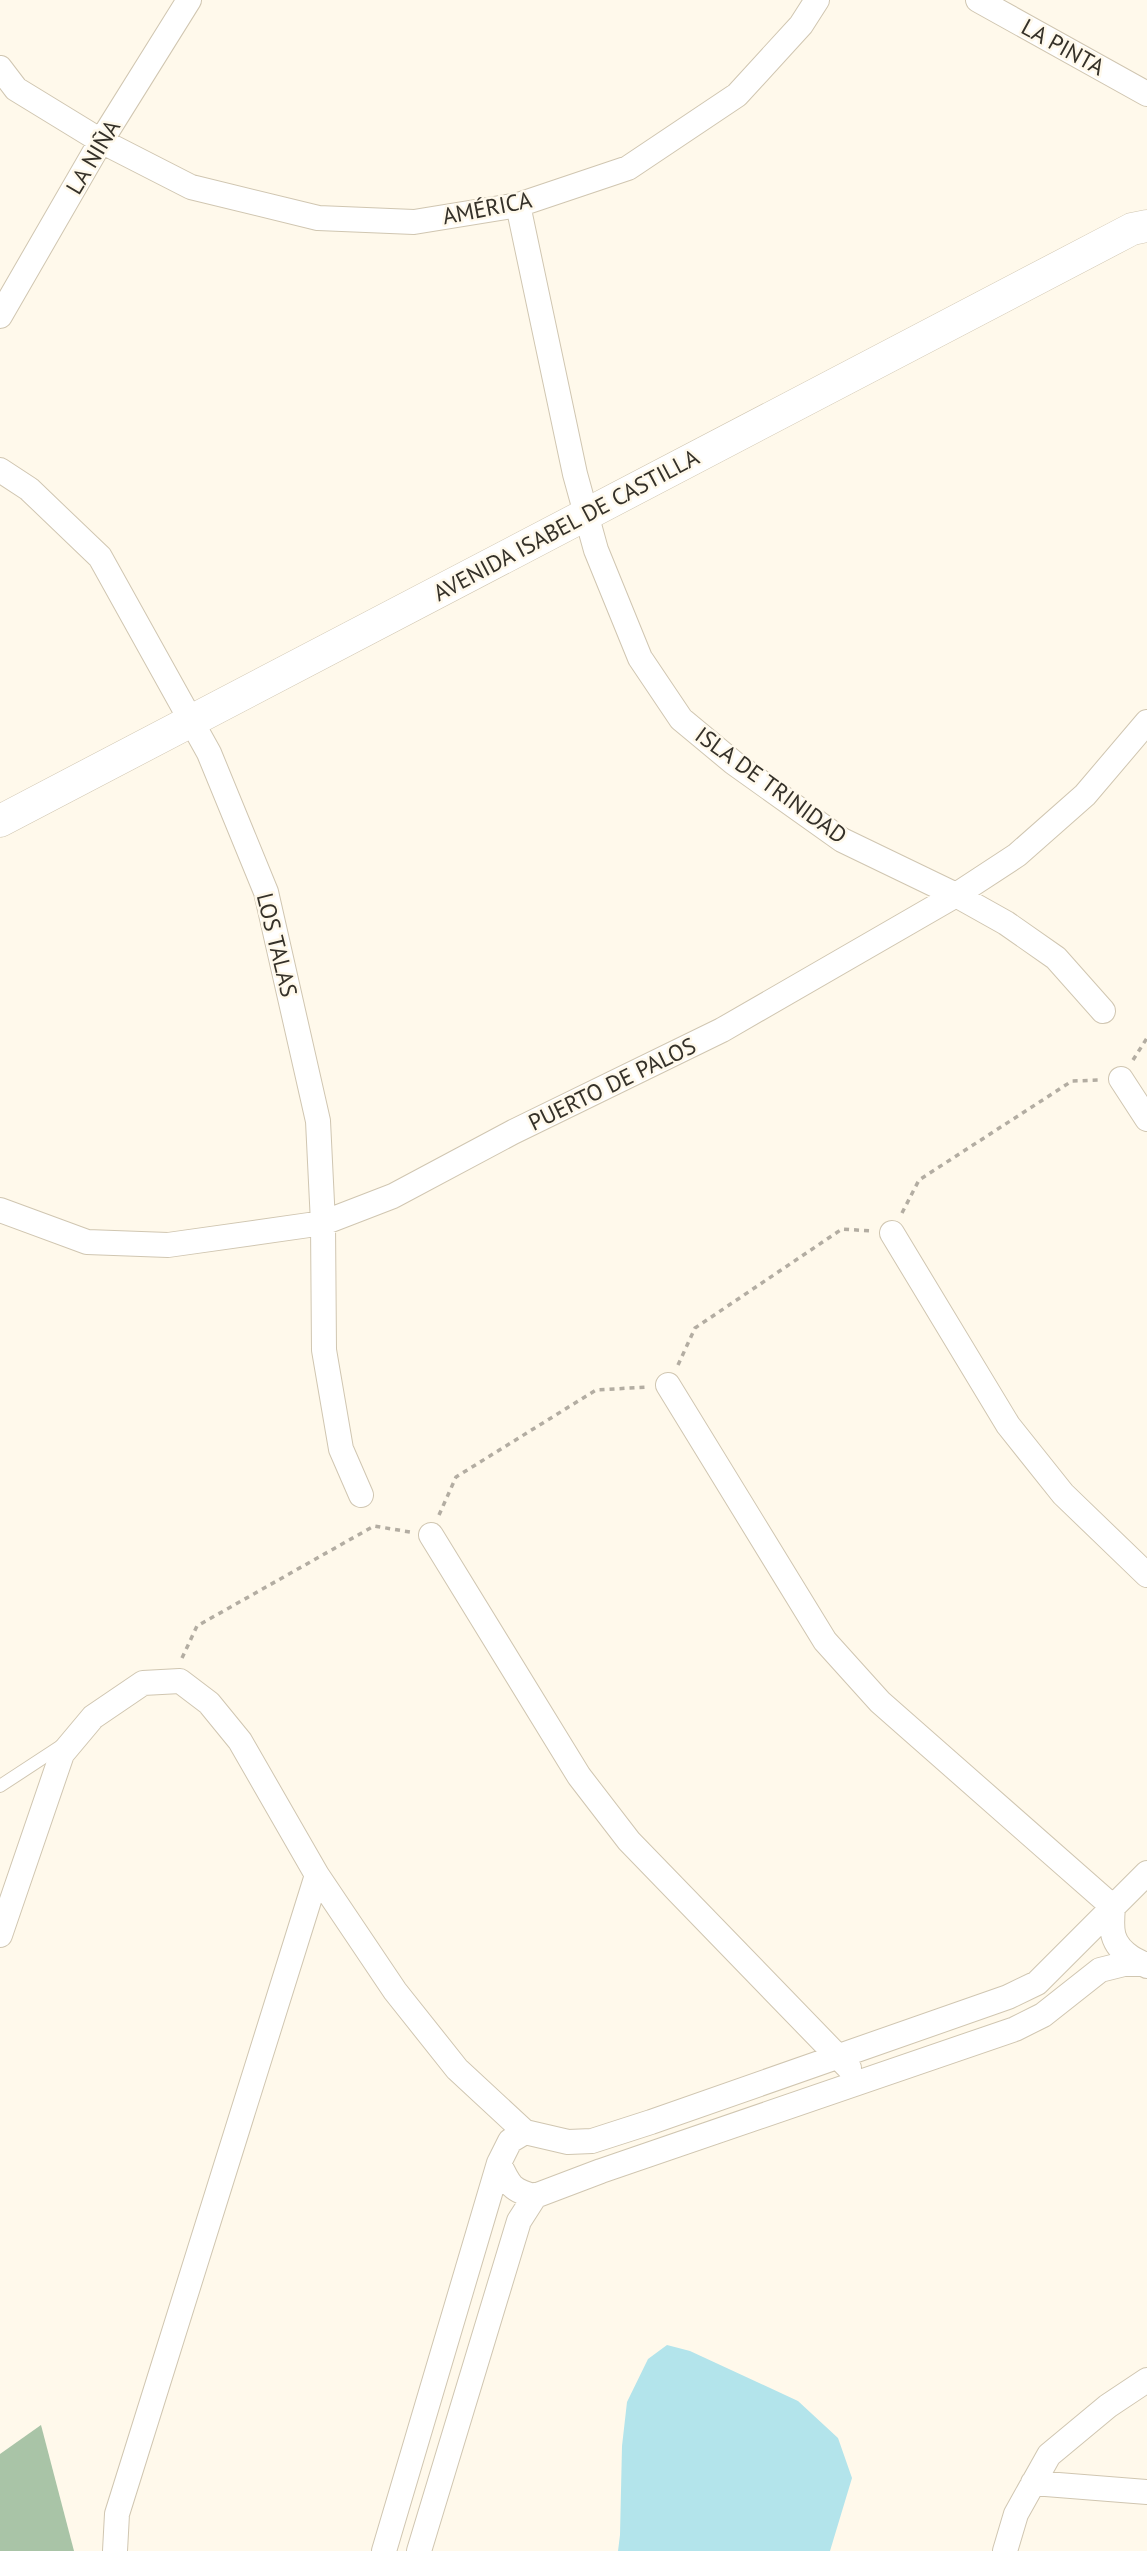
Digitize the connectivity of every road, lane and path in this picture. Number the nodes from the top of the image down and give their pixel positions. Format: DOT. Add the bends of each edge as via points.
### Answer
graph roads {
  1 [pos="189,0"];
  2 [pos="817,0"];
  3 [pos="978,0"];
  4 [pos="0,68"];
  5 [pos="1147,94"];
  6 [pos="102,141"];
  7 [pos="518,205"];
  8 [pos="1142,224"];
  9 [pos="0,316"];
  10 [pos="0,470"];
  11 [pos="586,512"];
  12 [pos="192,721"];
  13 [pos="1147,722"];
  14 [pos="0,821"];
  15 [pos="956,895"];
  16 [pos="1102,1011"];
  17 [pos="1147,1038"];
  18 [pos="1121,1079"];
  19 [pos="1147,1119"];
  20 [pos="0,1210"];
  21 [pos="323,1223"];
  22 [pos="892,1233"];
  23 [pos="668,1385"];
  24 [pos="361,1495"];
  25 [pos="431,1535"];
  26 [pos="1147,1575"];
  27 [pos="170,1682"];
  28 [pos="77,1736"];
  29 [pos="0,1786"];
  30 [pos="1146,1874"];
  31 [pos="317,1875"];
  32 [pos="1113,1907"];
  33 [pos="0,1935"];
  34 [pos="1146,1965"];
  35 [pos="840,2056"];
  36 [pos="861,2082"];
  37 [pos="525,2132"];
  38 [pos="558,2140"];
  39 [pos="499,2163"];
  40 [pos="561,2186"];
  41 [pos="535,2196"];
  42 [pos="1147,2380"];
  43 [pos="1033,2483"];
  44 [pos="1147,2492"];
  45 [pos="115,2551"];
  46 [pos="384,2551"];
  47 [pos="419,2551"];
  48 [pos="1004,2551"];
  1 -- 6 [label="street, LA NIÑA"];
  2 -- 7 [label="street, AMÉRICA" via="801,25 737,95 628,168"];
  3 -- 5 [label="street, LA PINTA"];
  4 -- 6 [label="street, AMÉRICA" via="16,89"];
  6 -- 7 [label="street, AMÉRICA" via="191,187 318,218 414,222"];
  6 -- 9 [label="street, LA NIÑA"];
  7 -- 11 [label="street, ISLA DE TRINIDAD"];
  8 -- 11 [label="street, AVENIDA ISABEL DE CASTILLA"];
  10 -- 12 [label="street, LOS TALAS" via="29,489 100,557"];
  11 -- 12 [label="street, AVENIDA ISABEL DE CASTILLA"];
  11 -- 15 [label="street, ISLA DE TRINIDAD" via="596,550 640,658 681,719 842,840"];
  12 -- 14 [label="street, AVENIDA ISABEL DE CASTILLA"];
  12 -- 21 [label="street, LOS TALAS" via="266,892 318,1121"];
  13 -- 15 [label="street, PUERTO DE PALOS" via="1085,794 1017,855"];
  15 -- 16 [label="street, ISLA DE TRINIDAD" via="1056,958"];
  15 -- 21 [label="street, PUERTO DE PALOS" via="722,1030 393,1196"];
  17 -- 18 [label="path"];
  18 -- 19 [label="street"];
  18 -- 22 [label="path" via="1072,1082 919,1180"];
  20 -- 21 [label="street, PUERTO DE PALOS" via="87,1242 168,1245"];
  21 -- 24 [label="street, LOS TALAS" via="324,1350 341,1449"];
  22 -- 23 [label="path" via="842,1229 695,1328"];
  22 -- 26 [label="street" via="1008,1425 1063,1494"];
  23 -- 25 [label="path" via="596,1390 456,1477"];
  23 -- 32 [label="street" via="825,1641 880,1702"];
  25 -- 27 [label="path" via="374,1526 197,1626"];
  25 -- 35 [label="street" via="579,1776 629,1841"];
  27 -- 28 [label="street" via="143,1683 93,1717"];
  27 -- 31 [label="street" via="180,1682 209,1703 240,1741"];
  28 -- 29 [label="lane"];
  28 -- 33 [label="street" via="62,1754"];
  30 -- 32 [label="street"];
  31 -- 37 [label="street" via="395,1991 457,2069"];
  31 -- 45 [label="street" via="117,2514"];
  32 -- 34 [label="street" via="1111,1931 1118,1945"];
  32 -- 35 [label="street" via="1037,1983"];
  34 -- 36 [label="street" via="1100,1970 1043,2015 1015,2029"];
  35 -- 36 [label="street"];
  35 -- 38 [label="street" via="592,2141"];
  36 -- 40 [label="street"];
  37 -- 38 [label="street"];
  37 -- 39 [label="street" via="510,2141"];
  38 -- 40 [label="street" via="568,2156 569,2172"];
  39 -- 41 [label="street" via="518,2192"];
  39 -- 46 [label="street"];
  40 -- 41 [label="street"];
  41 -- 47 [label="street" via="519,2221"];
  42 -- 43 [label="street" via="1049,2455"];
  43 -- 44 [label="street"];
  43 -- 48 [label="street"];
}
